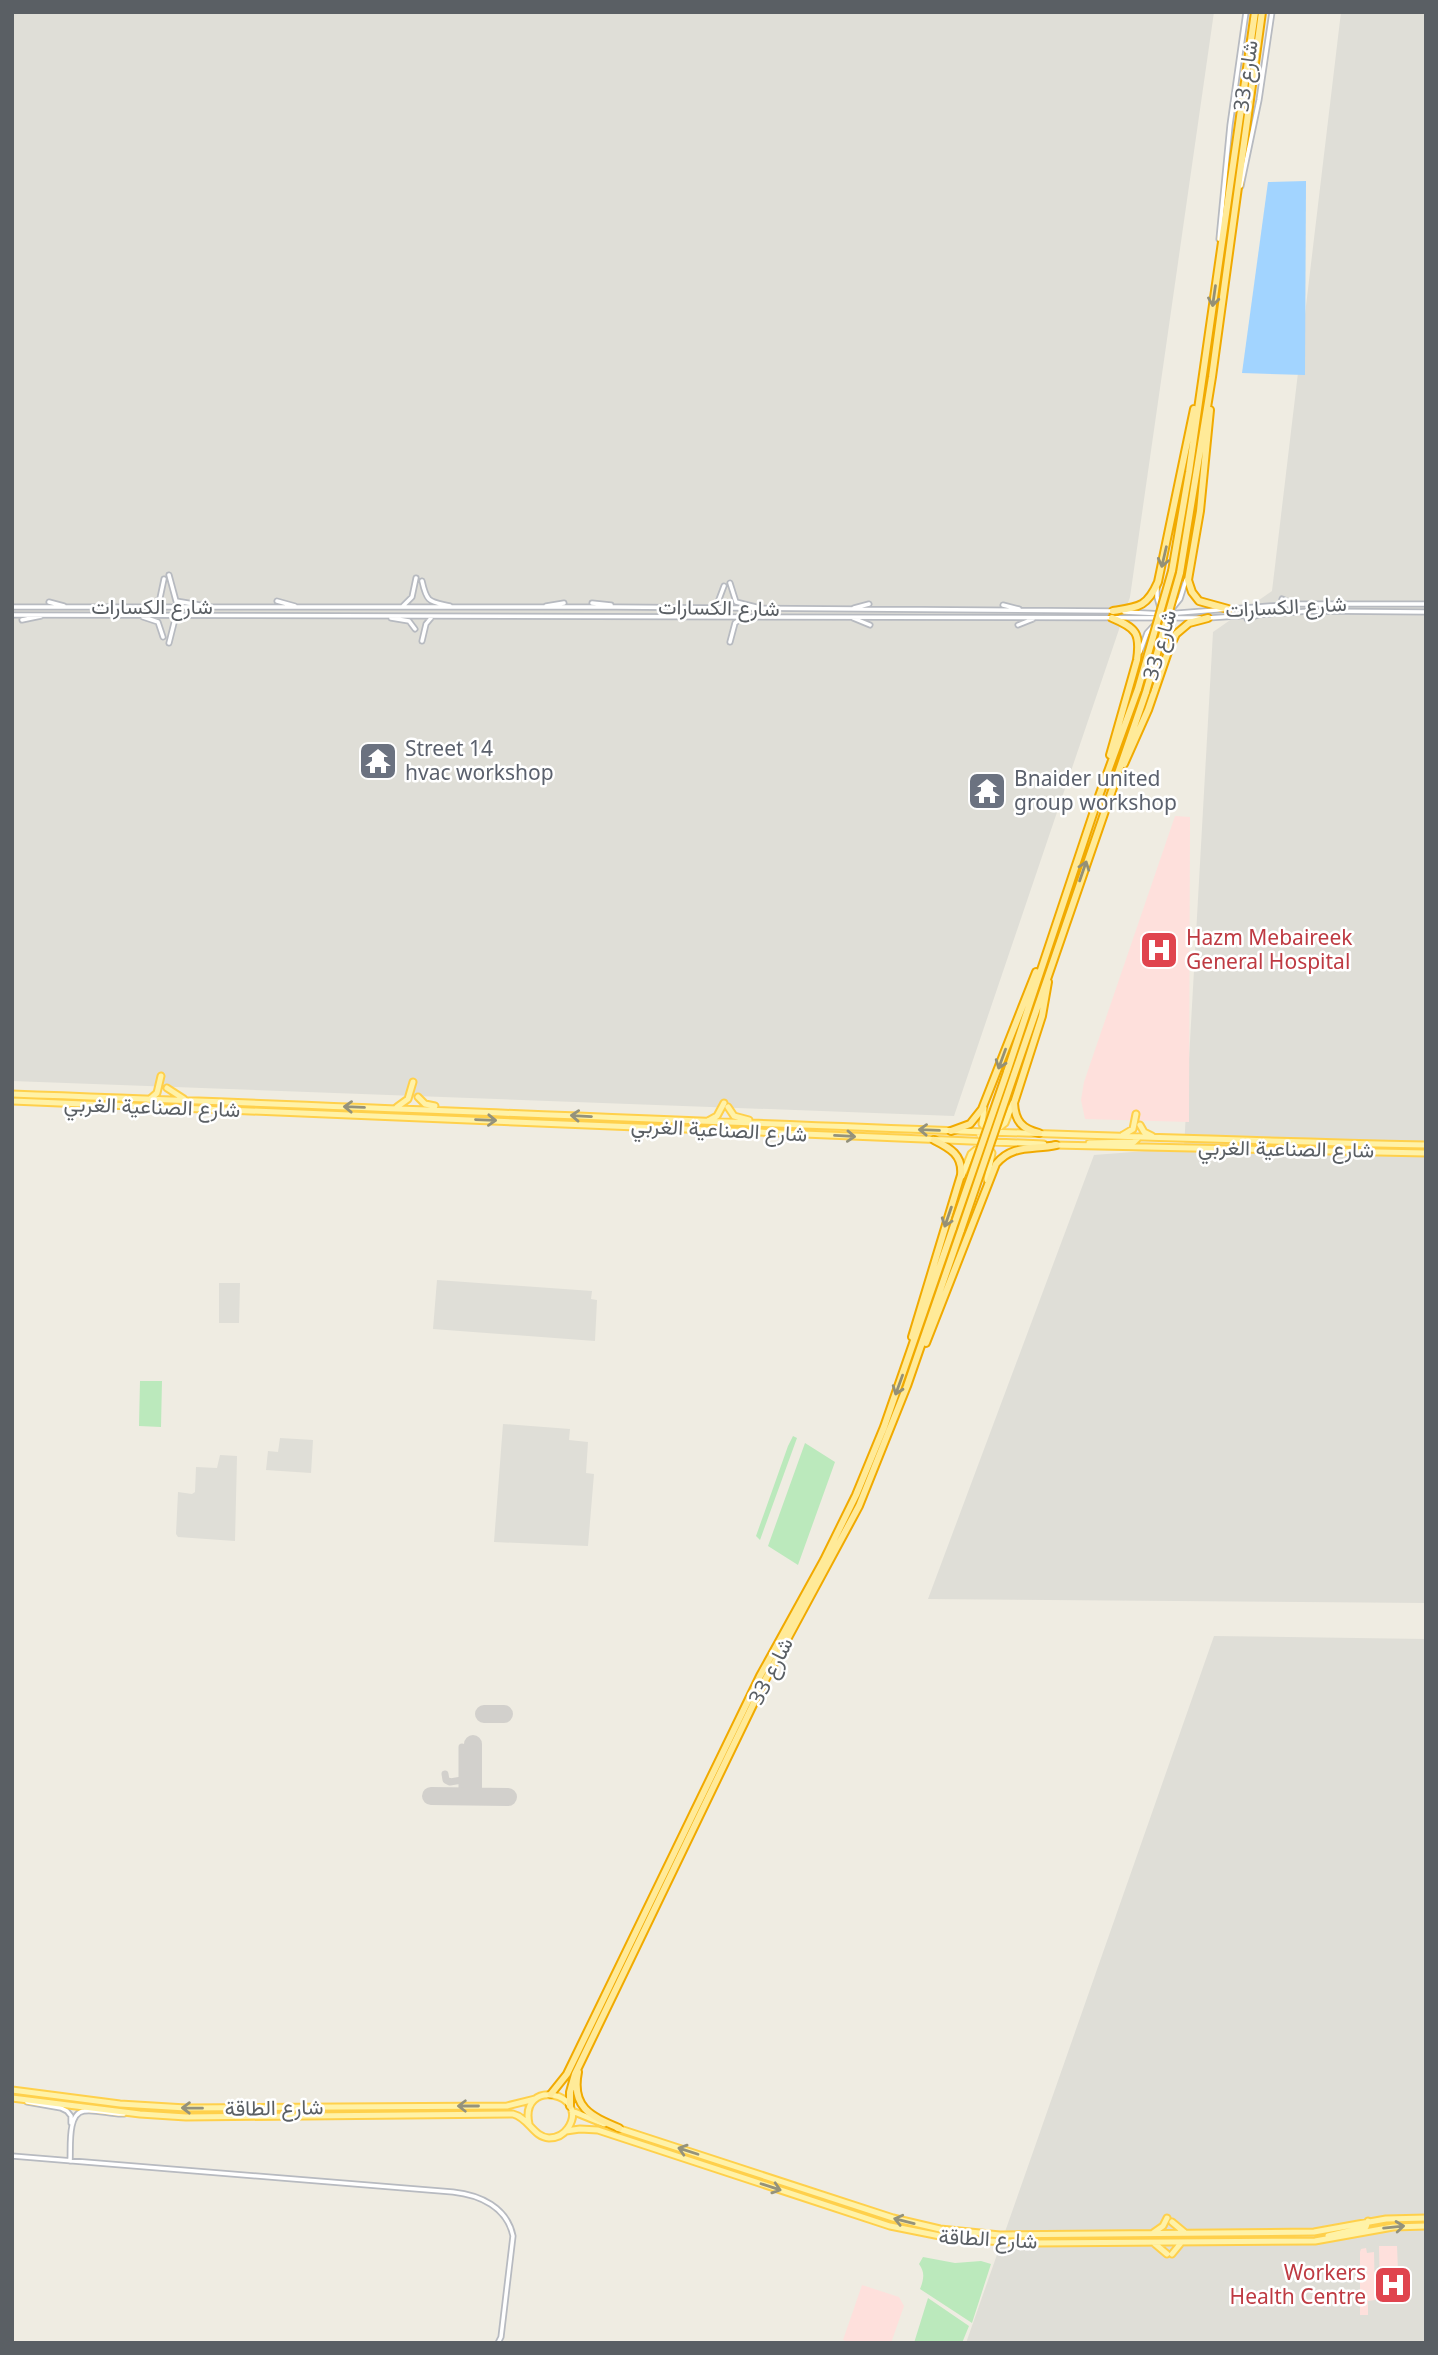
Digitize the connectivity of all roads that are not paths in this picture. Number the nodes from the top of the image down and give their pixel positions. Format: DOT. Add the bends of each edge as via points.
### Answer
graph roads {
  1 [pos="1246,12"];
  2 [pos="1255,12"];
  3 [pos="1262,12"];
  4 [pos="1272,12"];
  5 [pos="1237,198"];
  6 [pos="1219,265"];
  7 [pos="1203,370"];
  8 [pos="1212,377"];
  9 [pos="1189,571"];
  10 [pos="1176,572"];
  11 [pos="169,575"];
  12 [pos="416,578"];
  13 [pos="164,579"];
  14 [pos="422,581"];
  15 [pos="1158,582"];
  16 [pos="730,583"];
  17 [pos="724,586"];
  18 [pos="1282,598"];
  19 [pos="277,601"];
  20 [pos="49,602"];
  21 [pos="234,602"];
  22 [pos="564,603"];
  23 [pos="592,603"];
  24 [pos="869,604"];
  25 [pos="1003,604"];
  26 [pos="1296,604"];
  27 [pos="1426,604"];
  28 [pos="12,607"];
  29 [pos="66,607"];
  30 [pos="149,607"];
  31 [pos="207,607"];
  32 [pos="227,607"];
  33 [pos="301,607"];
  34 [pos="400,607"];
  35 [pos="456,607"];
  36 [pos="616,607"];
  37 [pos="539,608"];
  38 [pos="709,609"];
  39 [pos="762,609"];
  40 [pos="849,609"];
  41 [pos="1228,609"];
  42 [pos="1024,611"];
  43 [pos="1426,612"];
  44 [pos="1264,613"];
  45 [pos="12,615"];
  46 [pos="44,615"];
  47 [pos="137,615"];
  48 [pos="440,615"];
  49 [pos="1112,615"];
  50 [pos="379,616"];
  51 [pos="1164,616"];
  52 [pos="185,617"];
  53 [pos="244,617"];
  54 [pos="599,617"];
  55 [pos="747,617"];
  56 [pos="848,617"];
  57 [pos="1035,618"];
  58 [pos="1208,618"];
  59 [pos="1247,619"];
  60 [pos="22,620"];
  61 [pos="253,621"];
  62 [pos="588,621"];
  63 [pos="870,625"];
  64 [pos="1018,625"];
  65 [pos="415,629"];
  66 [pos="163,637"];
  67 [pos="422,641"];
  68 [pos="730,642"];
  69 [pos="169,643"];
  70 [pos="1169,649"];
  71 [pos="1137,660"];
  72 [pos="1142,691"];
  73 [pos="1103,784"];
  74 [pos="1112,788"];
  75 [pos="1047,951"];
  76 [pos="1048,970"];
  77 [pos="1011,1074"];
  78 [pos="161,1076"];
  79 [pos="413,1082"];
  80 [pos="167,1088"];
  81 [pos="12,1094"];
  82 [pos="418,1097"];
  83 [pos="1016,1097"];
  84 [pos="149,1100"];
  85 [pos="186,1100"];
  86 [pos="12,1101"];
  87 [pos="984,1105"];
  88 [pos="395,1108"];
  89 [pos="544,1109"];
  90 [pos="455,1111"];
  91 [pos="524,1114"];
  92 [pos="1136,1114"];
  93 [pos="706,1122"];
  94 [pos="871,1123"];
  95 [pos="765,1124"];
  96 [pos="1140,1125"];
  97 [pos="852,1128"];
  98 [pos="951,1131"];
  99 [pos="978,1132"];
  100 [pos="1039,1133"];
  101 [pos="992,1135"];
  102 [pos="1120,1136"];
  103 [pos="1155,1138"];
  104 [pos="934,1140"];
  105 [pos="983,1141"];
  106 [pos="1137,1141"];
  107 [pos="1000,1143"];
  108 [pos="1056,1145"];
  109 [pos="1426,1145"];
  110 [pos="1426,1153"];
  111 [pos="957,1190"];
  112 [pos="983,1193"];
  113 [pos="957,1229"];
  114 [pos="909,1356"];
  115 [pos="907,1386"];
  116 [pos="584,2056"];
  117 [pos="12,2090"];
  118 [pos="551,2094"];
  119 [pos="14,2098"];
  120 [pos="535,2099"];
  121 [pos="571,2109"];
  122 [pos="140,2114"];
  123 [pos="529,2123"];
  124 [pos="619,2128"];
  125 [pos="566,2131"];
  126 [pos="12,2156"];
  127 [pos="69,2161"];
  128 [pos="1426,2218"];
  129 [pos="1368,2221"];
  130 [pos="1426,2226"];
  131 [pos="1187,2233"];
  132 [pos="1149,2234"];
  133 [pos="1172,2234"];
  134 [pos="1219,2234"];
  135 [pos="1184,2241"];
  136 [pos="1315,2241"];
  137 [pos="1104,2242"];
  138 [pos="1151,2242"];
  139 [pos="1167,2242"];
  140 [pos="498,2343"];
  1 -- 6 [label="street, شارع 33" via="1230,125"];
  2 -- 6 [label="highway, شارع 33"];
  3 -- 5 [label="highway, شارع 33"];
  4 -- 5 [label="street, شارع 33" via="1250,148"];
  5 -- 8 [label="highway, شارع 33"];
  6 -- 7 [label="highway, شارع 33, one-way"];
  7 -- 10 [label="highway, شارع 33"];
  7 -- 15 [label="highway, one-way"];
  8 -- 9 [label="highway" via="1200,511"];
  8 -- 10 [label="highway, شارع 33"];
  9 -- 41 [label="highway" via="1196,598"];
  9 -- 51 [label="street" via="1180,599"];
  10 -- 72 [label="highway, شارع 33, bridge"];
  11 -- 31 [label="street" via="176,601"];
  12 -- 34 [label="street" via="410,601"];
  13 -- 30 [label="street" via="158,601"];
  14 -- 35 [label="street" via="429,601"];
  15 -- 49 [label="highway" via="1143,605"];
  15 -- 51 [label="street" via="1157,602"];
  16 -- 39 [label="street" via="736,602"];
  17 -- 38 [label="street" via="718,602"];
  18 -- 26 [label="street"];
  19 -- 33 [label="street"];
  20 -- 29 [label="street"];
  21 -- 32 [label="street"];
  22 -- 37 [label="street"];
  23 -- 36 [label="street"];
  24 -- 40 [label="street"];
  25 -- 42 [label="street"];
  26 -- 27 [label="street, شارع الكسارات"];
  26 -- 41 [label="street, شارع الكسارات"];
  28 -- 29 [label="street, شارع الكسارات"];
  29 -- 30 [label="street, شارع الكسارات"];
  30 -- 31 [label="street, شارع الكسارات"];
  31 -- 32 [label="street, شارع الكسارات"];
  32 -- 33 [label="street, شارع الكسارات"];
  33 -- 34 [label="street, شارع الكسارات"];
  34 -- 35 [label="street, شارع الكسارات"];
  35 -- 37 [label="street, شارع الكسارات"];
  36 -- 37 [label="street, شارع الكسارات"];
  36 -- 38 [label="street, شارع الكسارات"];
  38 -- 39 [label="street, شارع الكسارات"];
  39 -- 40 [label="street, شارع الكسارات"];
  40 -- 42 [label="street, شارع الكسارات"];
  41 -- 51 [label="street, شارع الكسارات"];
  42 -- 49 [label="street, شارع الكسارات"];
  43 -- 44 [label="street, شارع الكسارات"];
  44 -- 58 [label="street, شارع الكسارات"];
  44 -- 59 [label="street"];
  45 -- 46 [label="street, شارع الكسارات"];
  46 -- 47 [label="street, شارع الكسارات"];
  46 -- 60 [label="street"];
  47 -- 52 [label="street, شارع الكسارات"];
  47 -- 66 [label="street" via="158,622"];
  48 -- 50 [label="street, شارع الكسارات"];
  48 -- 54 [label="street, شارع الكسارات"];
  48 -- 67 [label="street" via="427,620"];
  49 -- 51 [label="street, شارع الكسارات"];
  49 -- 57 [label="street, شارع الكسارات"];
  49 -- 71 [label="highway" via="1136,633"];
  50 -- 53 [label="street, شارع الكسارات"];
  50 -- 65 [label="street" via="409,621"];
  51 -- 58 [label="street, شارع الكسارات"];
  51 -- 70 [label="street" via="1171,629"];
  51 -- 71 [label="street" via="1147,633"];
  52 -- 53 [label="street, شارع الكسارات"];
  52 -- 69 [label="street" via="175,619"];
  53 -- 61 [label="street"];
  54 -- 55 [label="street, شارع الكسارات"];
  54 -- 62 [label="street"];
  55 -- 56 [label="street, شارع الكسارات"];
  55 -- 68 [label="street" via="735,623"];
  56 -- 57 [label="street, شارع الكسارات"];
  56 -- 63 [label="street"];
  57 -- 64 [label="street"];
  58 -- 70 [label="highway" via="1182,627"];
  70 -- 74 [label="highway"];
  71 -- 73 [label="highway"];
  72 -- 73 [label="highway, شارع 33"];
  72 -- 74 [label="highway, شارع 33"];
  73 -- 75 [label="highway, شارع 33"];
  76 -- 74 [label="highway, شارع 33, one-way"];
  75 -- 77 [label="highway, شارع 33"];
  75 -- 87 [label="highway, one-way"];
  76 -- 77 [label="highway, شارع 33"];
  76 -- 83 [label="highway" via="1042,1016"];
  77 -- 113 [label="highway, bridge"];
  78 -- 84 [label="main road" via="157,1093"];
  79 -- 88 [label="main road" via="408,1099"];
  80 -- 85 [label="main road"];
  81 -- 84 [label="main road, شارع الصناعية الغربي"];
  82 -- 90 [label="main road" via="428,1105"];
  83 -- 100 [label="highway" via="1014,1110 1019,1122 1026,1130"];
  83 -- 101 [label="main road" via="1005,1123"];
  84 -- 85 [label="main road, شارع الصناعية الغربي"];
  88 -- 85 [label="main road, شارع الصناعية الغربي, one-way"];
  86 -- 104 [label="main road, شارع الصناعية الغربي, one-way"];
  87 -- 98 [label="highway" via="970,1125"];
  87 -- 101 [label="main road" via="982,1124"];
  88 -- 90 [label="main road, شارع الصناعية الغربي"];
  89 -- 91 [label="main road"];
  90 -- 91 [label="main road, شارع الصناعية الغربي"];
  93 -- 91 [label="main road, شارع الصناعية الغربي, one-way"];
  92 -- 102 [label="main road" via="1133,1129"];
  93 -- 95 [label="main road, شارع الصناعية الغربي"];
  93 -- 95 [label="main road" via="726,1105 736,1118"];
  94 -- 97 [label="main road"];
  95 -- 97 [label="main road, شارع الصناعية الغربي"];
  96 -- 103 [label="main road"];
  98 -- 97 [label="main road, شارع الصناعية الغربي, one-way"];
  98 -- 99 [label="main road, شارع الصناعية الغربي"];
  99 -- 101 [label="main road, شارع الصناعية الغربي"];
  99 -- 105 [label="main road"];
  100 -- 101 [label="main road, شارع الصناعية الغربي"];
  100 -- 102 [label="main road, شارع الصناعية الغربي"];
  101 -- 105 [label="main road"];
  101 -- 107 [label="main road"];
  102 -- 106 [label="main road, شارع الصناعية الغربي"];
  103 -- 106 [label="main road, شارع الصناعية الغربي"];
  103 -- 109 [label="main road, شارع الصناعية الغربي"];
  104 -- 105 [label="main road, شارع الصناعية الغربي"];
  104 -- 111 [label="highway" via="954,1151 960,1161"];
  105 -- 107 [label="main road, شارع الصناعية الغربي"];
  105 -- 111 [label="main road" via="971,1154"];
  105 -- 112 [label="main road" via="993,1158"];
  106 -- 108 [label="main road, شارع الصناعية الغربي"];
  106 -- 110 [label="main road, شارع الصناعية الغربي"];
  107 -- 108 [label="main road, شارع الصناعية الغربي"];
  108 -- 112 [label="highway" via="1020,1148 1007,1154 994,1167"];
  111 -- 114 [label="highway, one-way"];
  112 -- 115 [label="highway"];
  113 -- 114 [label="highway, شارع 33"];
  113 -- 115 [label="highway, شارع 33"];
  114 -- 118 [label="highway, شارع 33, one-way" via="841,1528 760,1676 569,2070"];
  115 -- 116 [label="highway, شارع 33" via="859,1506 757,1695"];
  116 -- 121 [label="highway, شارع 33" via="572,2083"];
  116 -- 124 [label="highway" via="576,2084 581,2103 592,2116"];
  120 -- 117 [label="main road, شارع الطاقة, one-way" via="507,2106 186,2108"];
  118 -- 120 [label="main road"];
  118 -- 121 [label="main road" via="564,2099"];
  119 -- 122 [label="main road, شارع الطاقة"];
  119 -- 127 [label="street, شارع الطاقة" via="69,2113"];
  120 -- 123 [label="main road"];
  121 -- 124 [label="main road, شارع الطاقة"];
  121 -- 125 [label="main road"];
  122 -- 123 [label="main road, شارع الطاقة" via="508,2114"];
  122 -- 127 [label="street, شارع الطاقة" via="79,2112 73,2121"];
  123 -- 125 [label="main road" via="545,2137"];
  132 -- 124 [label="main road, شارع الطاقة, one-way" via="1000,2235 916,2224"];
  125 -- 137 [label="main road, شارع الطاقة, one-way" via="598,2130 914,2232 983,2242"];
  126 -- 127 [label="street"];
  127 -- 140 [label="street" via="459,2192 494,2205 513,2232"];
  128 -- 129 [label="main road, شارع الطاقة"];
  129 -- 134 [label="main road, شارع الطاقة" via="1314,2232"];
  129 -- 136 [label="main road" via="1366,2227"];
  136 -- 130 [label="main road, شارع الطاقة, one-way"];
  131 -- 132 [label="main road" via="1170,2220"];
  131 -- 133 [label="main road, شارع الطاقة"];
  131 -- 134 [label="main road, شارع الطاقة"];
  132 -- 133 [label="main road, شارع الطاقة"];
  133 -- 137 [label="main road"];
  134 -- 139 [label="main road" via="1175,2236"];
  135 -- 136 [label="main road, شارع الطاقة"];
  135 -- 138 [label="main road" via="1169,2254"];
  135 -- 139 [label="main road, شارع الطاقة"];
  137 -- 138 [label="main road, شارع الطاقة"];
  138 -- 139 [label="main road, شارع الطاقة"];
}
